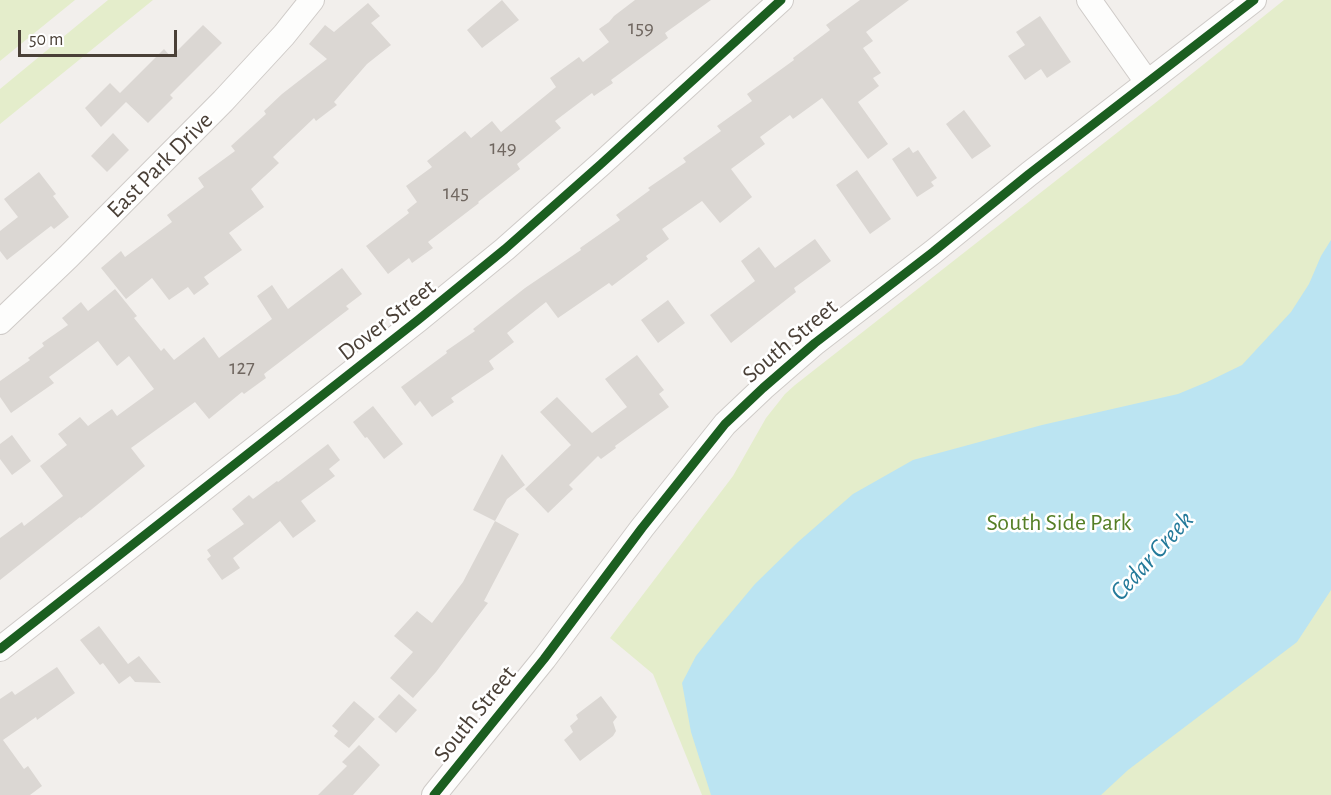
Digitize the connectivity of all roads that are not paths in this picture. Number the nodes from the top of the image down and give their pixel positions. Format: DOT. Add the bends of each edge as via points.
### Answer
graph roads {
  1 [pos="312,0"];
  2 [pos="781,0"];
  3 [pos="1089,0"];
  4 [pos="1254,0"];
  5 [pos="1147,82"];
  6 [pos="0,322"];
  7 [pos="0,649"];
  8 [pos="434,795"];
  1 -- 6 [label="street, East Park Drive" via="223,101"];
  2 -- 7 [label="street, Dover Street" via="505,249"];
  3 -- 5 [label="street"];
  4 -- 5 [label="street, South Street"];
  5 -- 8 [label="street, South Street" via="815,343 725,424"];
}
